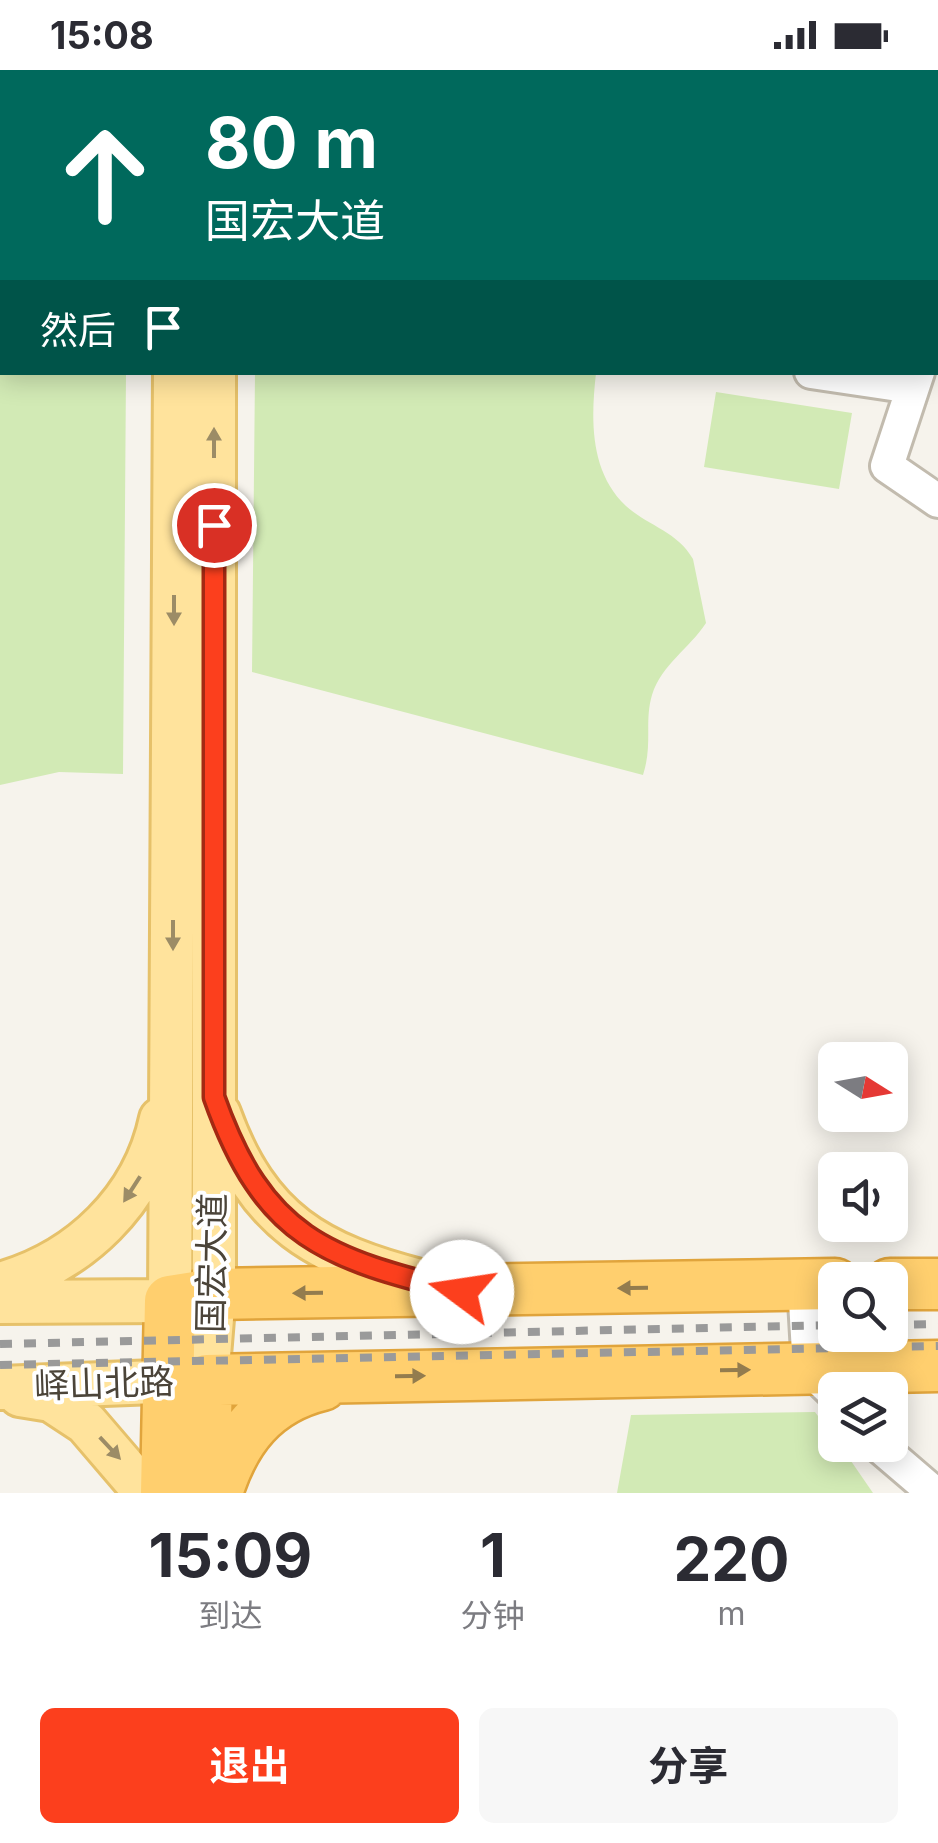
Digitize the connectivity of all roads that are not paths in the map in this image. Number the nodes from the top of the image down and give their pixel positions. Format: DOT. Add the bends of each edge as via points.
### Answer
graph roads {
  1 [pos="175,375"];
  2 [pos="214,375"];
  3 [pos="849,375"];
  4 [pos="915,380"];
  5 [pos="938,501"];
  6 [pos="173,1064"];
  7 [pos="214,1097"];
  8 [pos="0,1284"];
  9 [pos="818,1284"];
  10 [pos="908,1284"];
  11 [pos="938,1284"];
  12 [pos="462,1292"];
  13 [pos="192,1297"];
  14 [pos="0,1302"];
  15 [pos="938,1366"];
  16 [pos="892,1372"];
  17 [pos="356,1376"];
  18 [pos="187,1381"];
  19 [pos="818,1381"];
  20 [pos="0,1390"];
  21 [pos="898,1462"];
  22 [pos="146,1493"];
  23 [pos="166,1493"];
  24 [pos="204,1493"];
  25 [pos="216,1493"];
  26 [pos="934,1493"];
  1 -- 6 [label="main road, 国宏大道, one-way"];
  7 -- 2 [label="main road, 国宏大道, one-way"];
  3 -- 4 [label="street"];
  4 -- 5 [label="street" via="887,466"];
  6 -- 8 [label="main road, one-way" via="158,1133 131,1194 78,1247"];
  6 -- 13 [label="main road, 国宏大道"];
  7 -- 12 [label="main road" via="240,1160 299,1233 353,1262"];
  7 -- 13 [label="main road, 国宏大道"];
  9 -- 12 [label="highway, one-way"];
  10 -- 11 [label="highway"];
  12 -- 13 [label="highway, one-way"];
  13 -- 14 [label="main road"];
  13 -- 18 [label="highway, 国宏大道"];
  15 -- 16 [label="highway"];
  17 -- 18 [label="highway"];
  17 -- 19 [label="highway, one-way"];
  17 -- 25 [label="highway" via="294,1392 270,1406 237,1444"];
  18 -- 20 [label="main road, 峄山北路"];
  18 -- 23 [label="highway, 国宏大道"];
  18 -- 24 [label="highway, 国宏大道"];
  20 -- 22 [label="main road, one-way" via="50,1400 86,1423"];
  21 -- 26 [label="street"];
}
